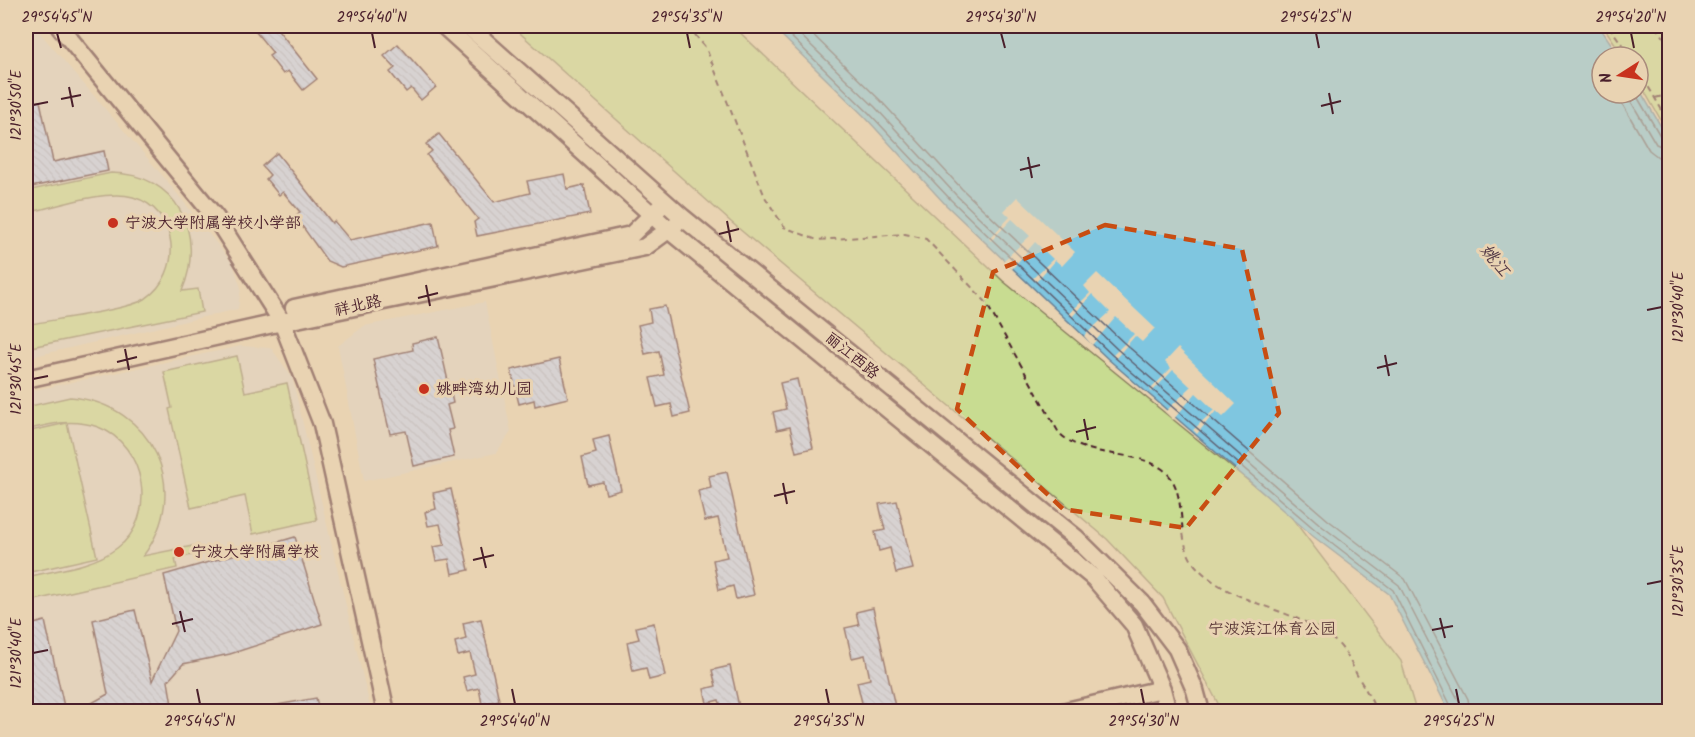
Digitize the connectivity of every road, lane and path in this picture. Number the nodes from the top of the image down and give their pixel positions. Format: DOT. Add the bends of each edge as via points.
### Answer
graph roads {
  1 [pos="59,26"];
  2 [pos="444,26"];
  3 [pos="468,26"];
  4 [pos="688,26"];
  5 [pos="1610,26"];
  6 [pos="1656,26"];
  7 [pos="1623,45"];
  8 [pos="1670,46"];
  9 [pos="1650,89"];
  10 [pos="1670,94"];
  11 [pos="1655,98"];
  12 [pos="1670,124"];
  13 [pos="664,201"];
  14 [pos="653,215"];
  15 [pos="682,217"];
  16 [pos="670,231"];
  17 [pos="278,317"];
  18 [pos="26,369"];
  19 [pos="26,379"];
  20 [pos="1162,689"];
  21 [pos="386,711"];
  22 [pos="1062,711"];
  23 [pos="1168,711"];
  24 [pos="1201,711"];
  25 [pos="1376,711"];
  1 -- 17 [label="street" via="216,218"];
  2 -- 14 [label="street, 丽江西路"];
  3 -- 13 [label="street, 丽江西路"];
  4 -- 25 [label="path" via="706,48 765,197 784,227 817,240 905,234 926,239 985,301 1059,433 1079,447 1162,469 1175,488 1182,535 1195,564 1234,594 1315,627 1336,642"];
  5 -- 7 [label="path"];
  6 -- 8 [label="path"];
  9 -- 11 [label="path"];
  10 -- 11 [label="path"];
  11 -- 12 [label="path"];
  13 -- 14 [label="street, 祥北路"];
  13 -- 15 [label="street, 丽江西路"];
  14 -- 16 [label="street, 丽江西路"];
  14 -- 17 [label="street, 祥北路" via="631,235"];
  15 -- 16 [label="street, 祥北路"];
  15 -- 24 [label="street, 丽江西路" via="1076,538 1142,603 1177,649"];
  16 -- 17 [label="street, 祥北路" via="645,247"];
  16 -- 20 [label="street, 丽江西路" via="1094,578 1134,625"];
  17 -- 18 [label="street, 祥北路"];
  17 -- 19 [label="street, 祥北路"];
  17 -- 21 [label="street" via="322,423"];
  20 -- 22 [label="street"];
  20 -- 23 [label="street, 丽江西路"];
}
